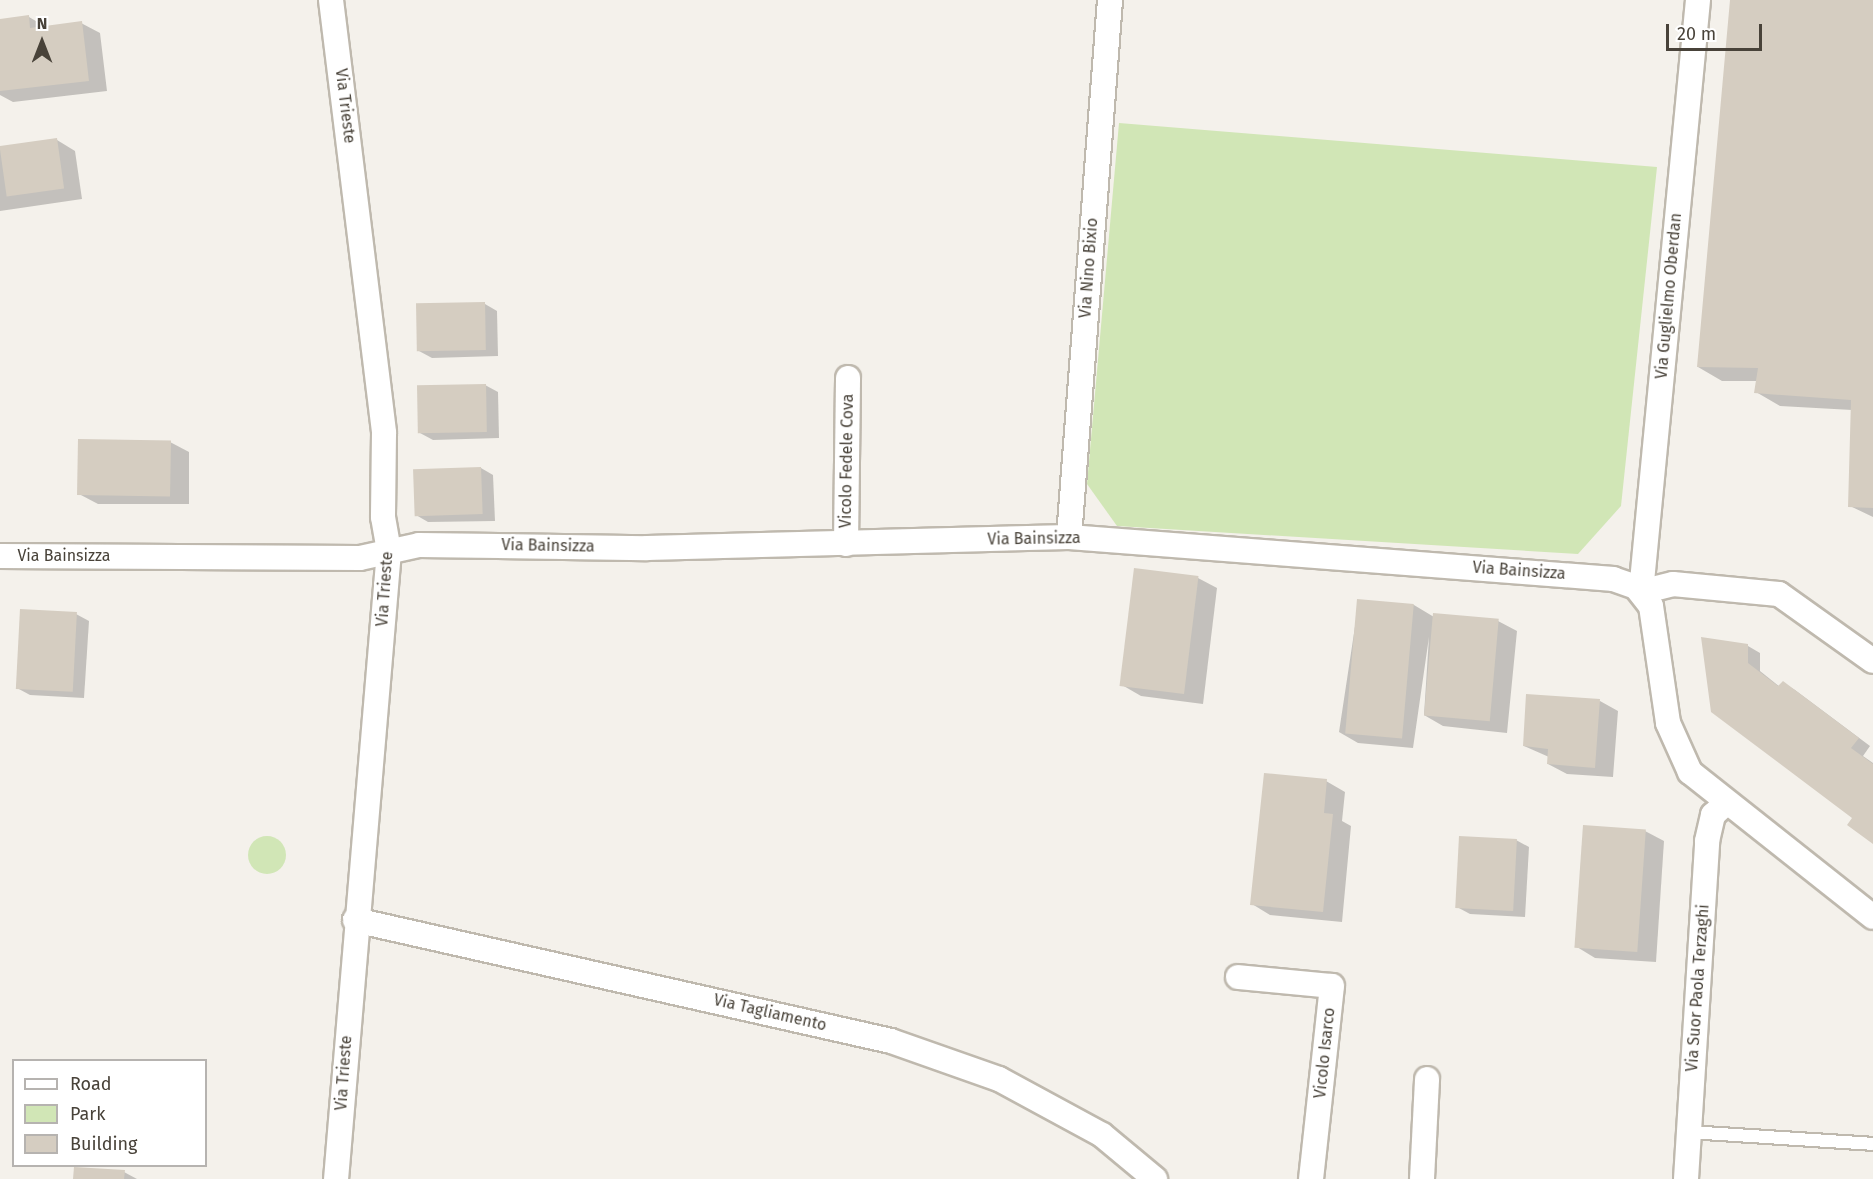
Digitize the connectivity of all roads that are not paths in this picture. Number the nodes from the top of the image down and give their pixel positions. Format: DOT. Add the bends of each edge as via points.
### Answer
graph roads {
  1 [pos="331,0"];
  2 [pos="1110,0"];
  3 [pos="1698,0"];
  4 [pos="848,378"];
  5 [pos="1069,537"];
  6 [pos="846,544"];
  7 [pos="389,551"];
  8 [pos="0,556"];
  9 [pos="1641,592"];
  10 [pos="1873,661"];
  11 [pos="1726,803"];
  12 [pos="1873,917"];
  13 [pos="355,920"];
  14 [pos="1238,976"];
  15 [pos="1427,1079"];
  16 [pos="1689,1132"];
  17 [pos="1873,1143"];
  18 [pos="336,1179"];
  19 [pos="1155,1179"];
  20 [pos="1311,1179"];
  21 [pos="1422,1179"];
  22 [pos="1686,1179"];
  1 -- 7 [label="street, Via Trieste" via="384,433 383,517"];
  2 -- 5 [label="street, Via Nino Bixio"];
  3 -- 9 [label="street, Via Guglielmo Oberdan"];
  4 -- 6 [label="street, Vicolo Fedele Cova"];
  5 -- 6 [label="street, Via Bainsizza"];
  5 -- 9 [label="street, Via Bainsizza" via="1601,578"];
  6 -- 7 [label="street, Via Bainsizza" via="419,545"];
  7 -- 8 [label="street, Via Bainsizza" via="360,558"];
  7 -- 13 [label="street, Via Trieste"];
  9 -- 10 [label="street" via="1673,584 1779,594"];
  9 -- 11 [label="street" via="1659,635 1676,751 1690,772"];
  11 -- 12 [label="street"];
  11 -- 16 [label="street, Via Suor Paola Terzaghi" via="1713,815 1707,841"];
  13 -- 18 [label="street, Via Trieste"];
  13 -- 19 [label="street, Via Tagliamento" via="891,1041 999,1079 1102,1135"];
  14 -- 20 [label="street, Vicolo Isarco" via="1332,986"];
  15 -- 21 [label="street"];
  16 -- 17 [label="lane"];
  16 -- 22 [label="street, Via Suor Paola Terzaghi"];
}
